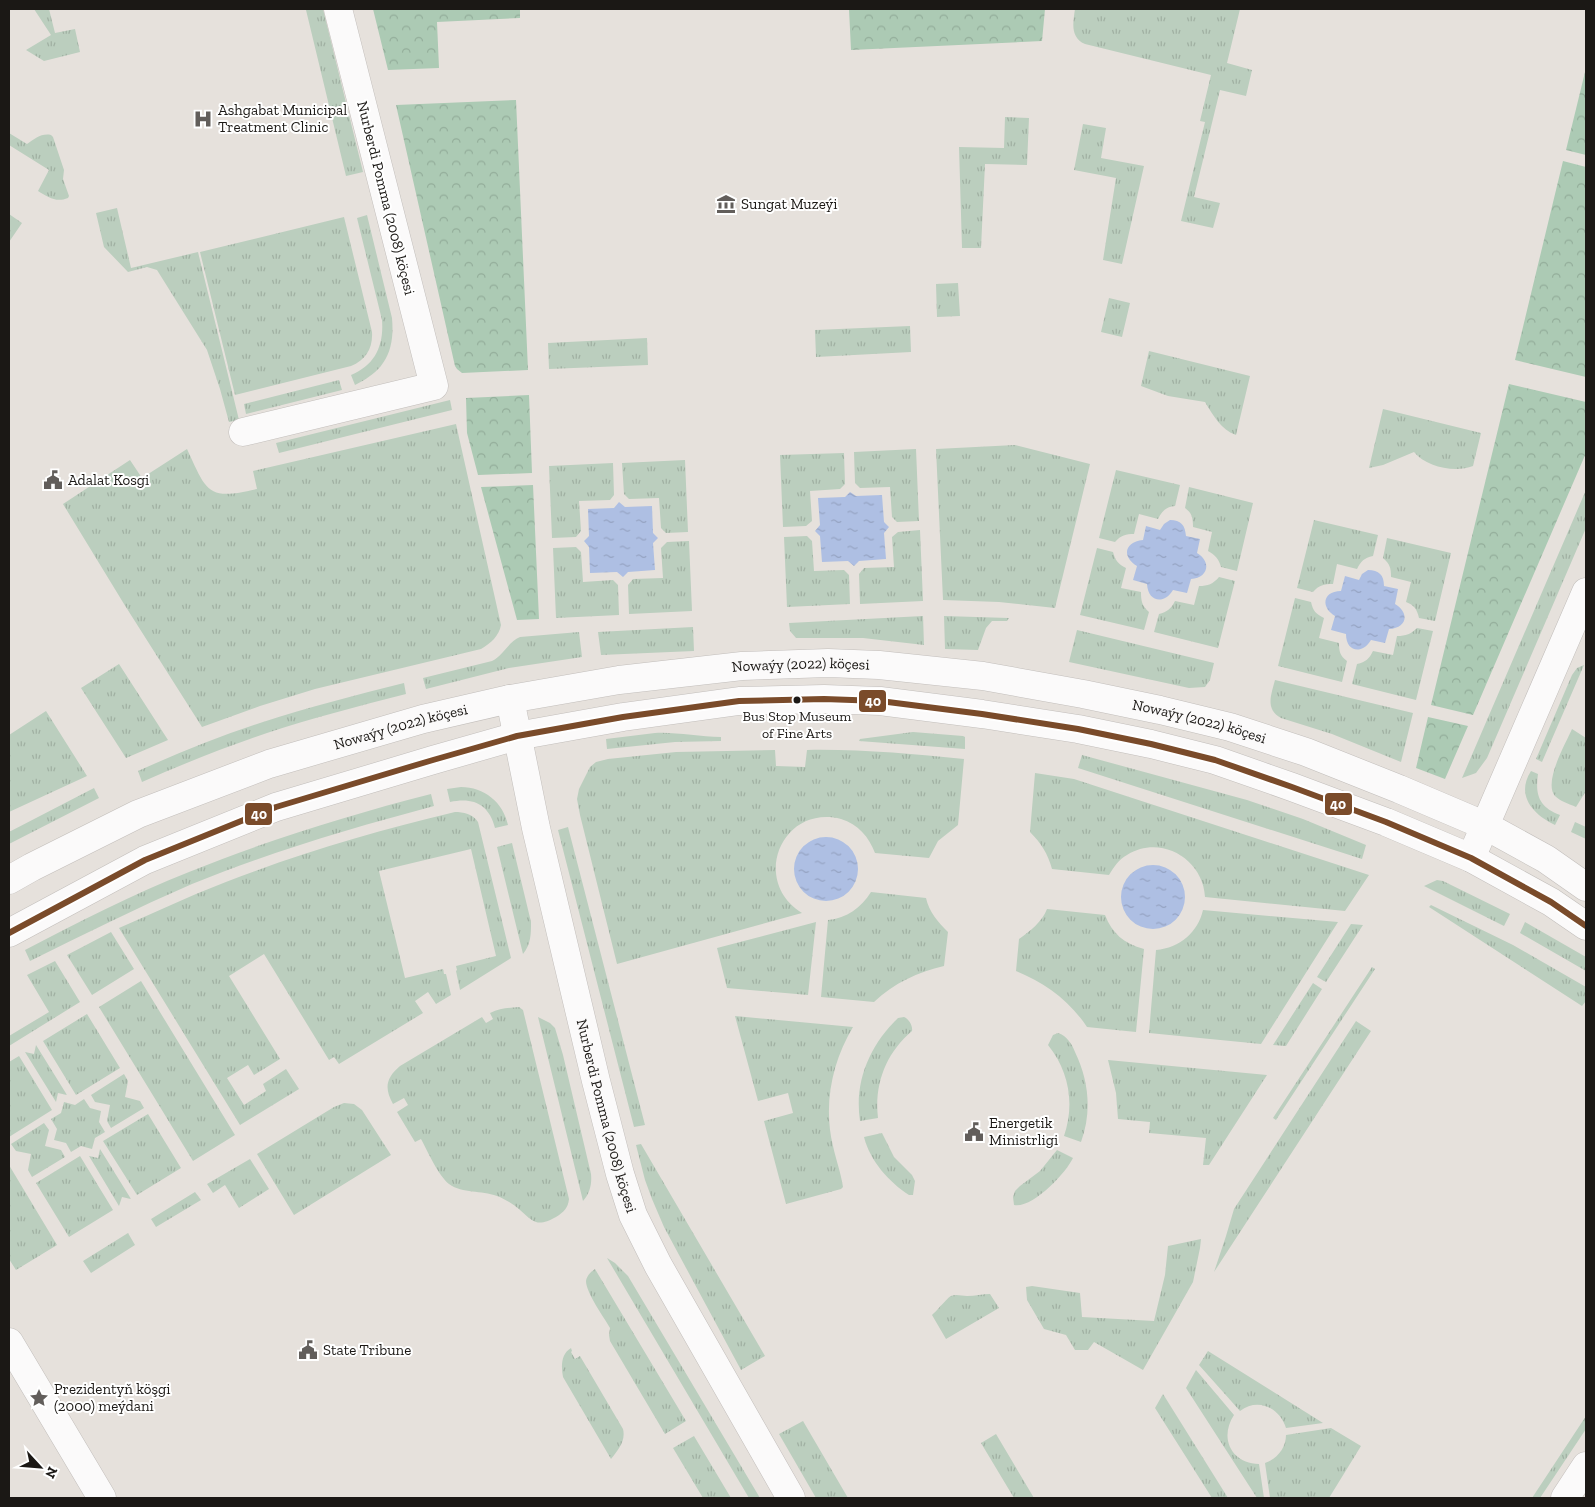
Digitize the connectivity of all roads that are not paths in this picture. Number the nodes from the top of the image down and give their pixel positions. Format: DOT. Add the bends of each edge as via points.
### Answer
graph roads {
  1 [pos="338,9"];
  2 [pos="243,432"];
  3 [pos="1586,592"];
  4 [pos="510,699"];
  5 [pos="517,736"];
  6 [pos="1486,826"];
  7 [pos="1471,858"];
  8 [pos="1581,879"];
  9 [pos="9,880"];
  10 [pos="1586,926"];
  11 [pos="9,933"];
  12 [pos="9,1342"];
  13 [pos="1586,1466"];
  14 [pos="102,1498"];
  15 [pos="791,1498"];
  16 [pos="1566,1498"];
  1 -- 2 [label="main road, Nurberdi Pomma (2008) köçesi" via="434,386"];
  3 -- 6 [label="main road"];
  4 -- 5 [label="main road, Nurberdi Pomma (2008) köçesi"];
  4 -- 6 [label="main road, Nowaýy (2022) köçesi" via="619,680 742,666 879,665 983,676 1122,702 1230,727 1306,752"];
  4 -- 9 [label="main road, Nowaýy (2022) köçesi" via="423,719 269,764 138,814"];
  5 -- 7 [label="main road" via="739,702 824,699 890,702 1078,729 1215,760"];
  5 -- 11 [label="main road" via="276,807 145,860"];
  5 -- 15 [label="main road, Nurberdi Pomma (2008) köçesi" via="608,1130 633,1215 658,1265"];
  6 -- 7 [label="main road"];
  6 -- 8 [label="main road, Nowaýy (2022) köçesi"];
  7 -- 10 [label="main road" via="1552,902"];
  12 -- 14 [label="main road"];
  13 -- 16 [label="main road"];
}
